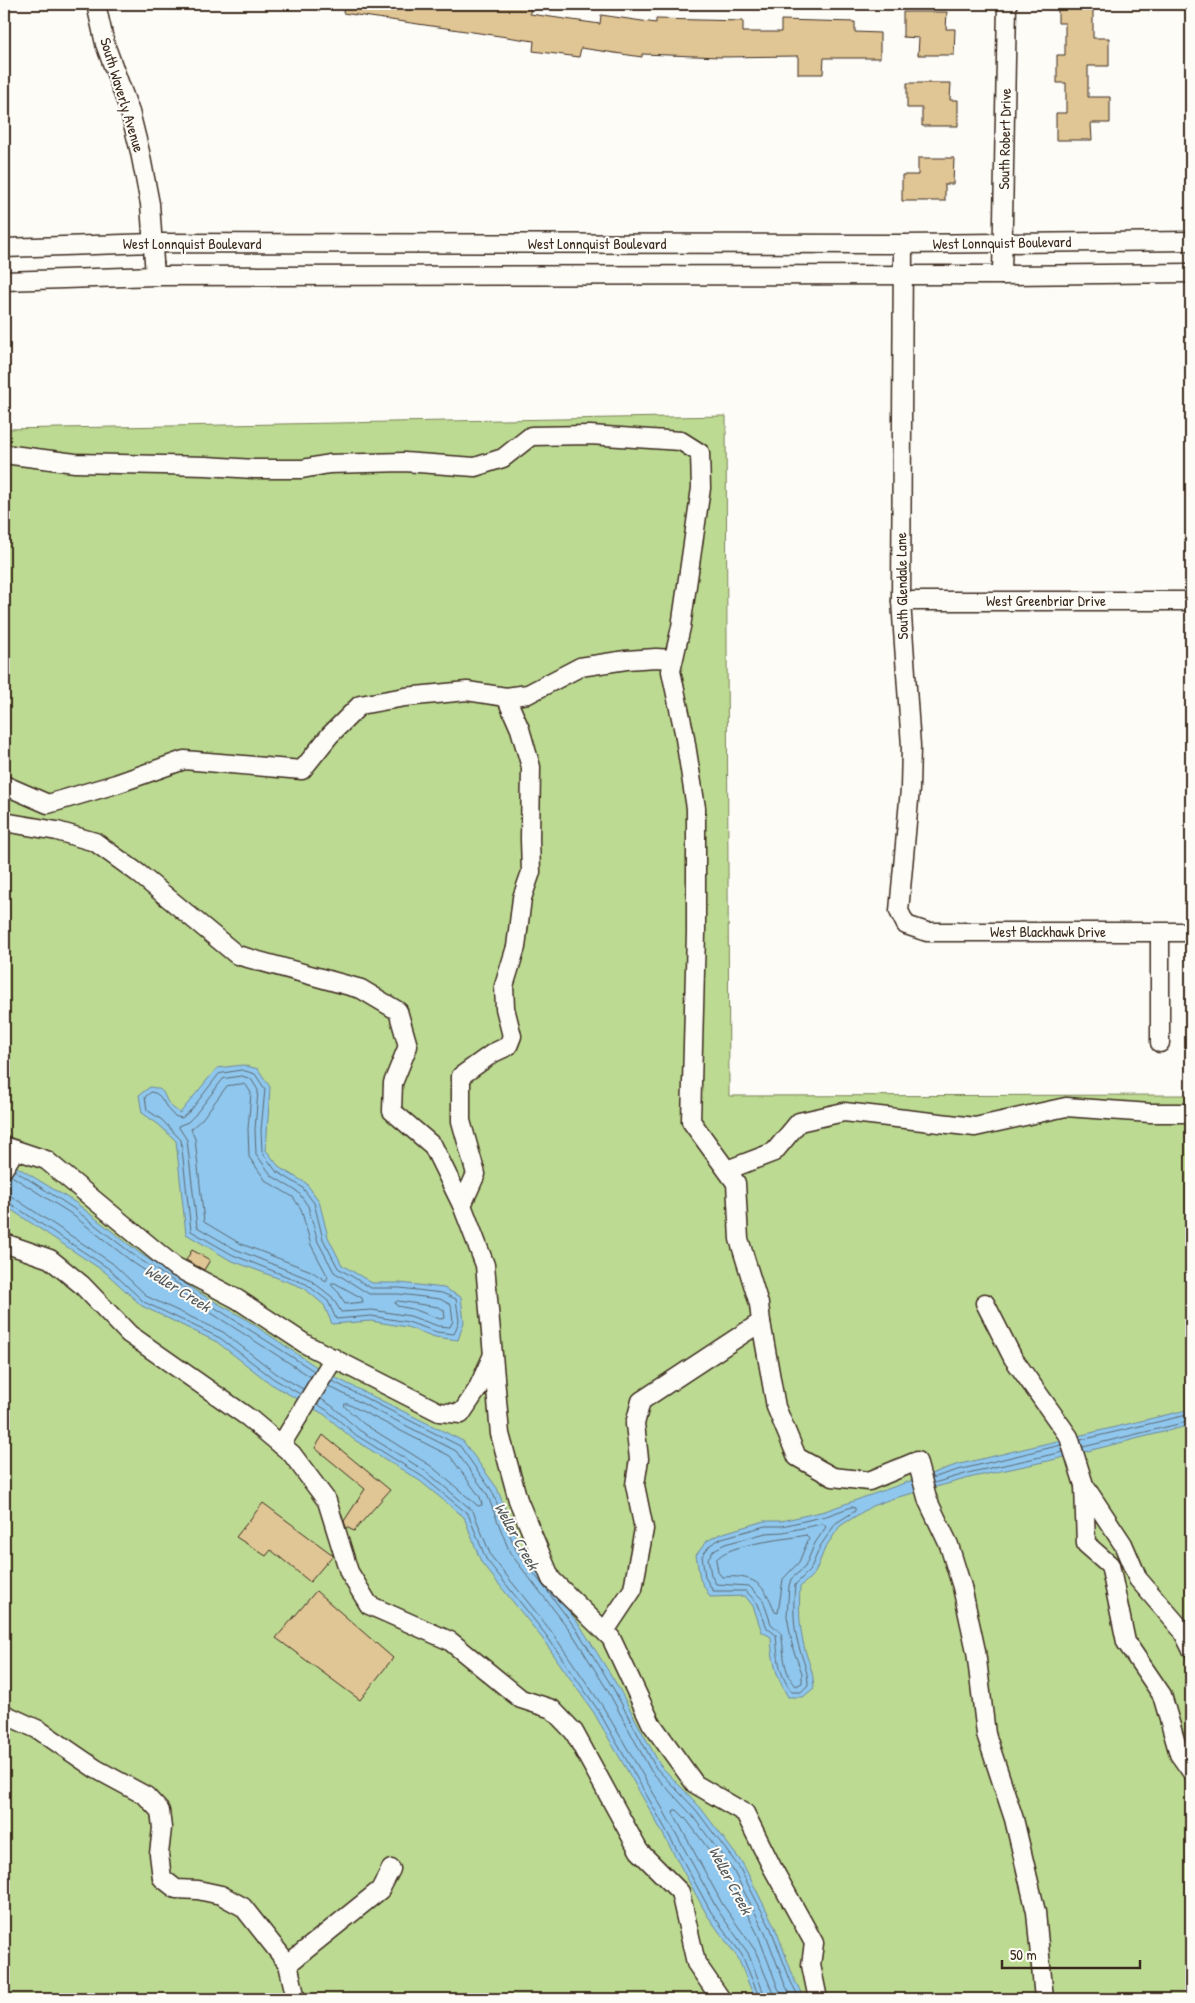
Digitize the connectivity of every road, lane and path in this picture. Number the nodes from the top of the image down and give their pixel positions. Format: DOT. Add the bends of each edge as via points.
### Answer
graph roads {
  1 [pos="96,4"];
  2 [pos="1007,4"];
  3 [pos="1191,240"];
  4 [pos="153,244"];
  5 [pos="903,244"];
  6 [pos="1003,244"];
  7 [pos="4,248"];
  8 [pos="1191,273"];
  9 [pos="903,275"];
  10 [pos="1002,275"];
  11 [pos="155,276"];
  12 [pos="4,281"];
  13 [pos="4,454"];
  14 [pos="900,601"];
  15 [pos="1191,601"];
  16 [pos="673,659"];
  17 [pos="506,697"];
  18 [pos="4,785"];
  19 [pos="4,822"];
  20 [pos="906,925"];
  21 [pos="1160,932"];
  22 [pos="1191,932"];
  23 [pos="1160,1043"];
  24 [pos="1191,1113"];
  25 [pos="8,1155"];
  26 [pos="727,1170"];
  27 [pos="462,1205"];
  28 [pos="4,1243"];
  29 [pos="986,1303"];
  30 [pos="760,1322"];
  31 [pos="494,1354"];
  32 [pos="330,1365"];
  33 [pos="296,1420"];
  34 [pos="265,1432"];
  35 [pos="281,1445"];
  36 [pos="1084,1484"];
  37 [pos="605,1631"];
  38 [pos="1191,1648"];
  39 [pos="4,1714"];
  40 [pos="1191,1771"];
  41 [pos="391,1869"];
  42 [pos="288,1964"];
  43 [pos="296,1999"];
  44 [pos="721,1999"];
  45 [pos="818,1999"];
  46 [pos="1044,1999"];
  1 -- 4 [label="street, South Waverly Avenue" via="105,44 130,112 140,152 150,204"];
  2 -- 6 [label="street, South Robert Drive"];
  3 -- 6 [label="street, West Lonnquist Boulevard"];
  4 -- 5 [label="street, West Lonnquist Boulevard"];
  4 -- 7 [label="street, West Lonnquist Boulevard"];
  4 -- 11 [label="street, South Waverly Avenue"];
  5 -- 6 [label="street, West Lonnquist Boulevard"];
  5 -- 9 [label="street, South Glendale Lane"];
  6 -- 10 [label="street, South Robert Drive"];
  8 -- 10 [label="street, West Lonnquist Boulevard"];
  9 -- 10 [label="street, West Lonnquist Boulevard"];
  9 -- 11 [label="street, West Lonnquist Boulevard"];
  9 -- 14 [label="street, South Glendale Lane"];
  11 -- 12 [label="street, West Lonnquist Boulevard"];
  13 -- 16 [label="street" via="75,464 254,469 404,462 475,467 503,458 531,436 590,435 680,441 700,453 701,488 681,627"];
  14 -- 15 [label="street, West Greenbriar Drive"];
  14 -- 20 [label="street, South Glendale Lane" via="910,789 898,911"];
  16 -- 17 [label="street" via="626,660 580,667 528,694"];
  16 -- 26 [label="street" via="671,671 696,808 691,1121"];
  17 -- 18 [label="street" via="468,690 360,704 330,734 302,770 184,760 48,804"];
  17 -- 27 [label="street" via="532,767 531,872 522,898 516,947 504,986 512,1036 508,1046 461,1076 461,1121 476,1174"];
  19 -- 27 [label="street" via="57,830 95,842 237,955 361,989 398,1010 408,1046 394,1084 392,1111 433,1146"];
  20 -- 21 [label="street, West Blackhawk Drive" via="927,932"];
  21 -- 22 [label="street, West Blackhawk Drive"];
  21 -- 23 [label="street"];
  24 -- 26 [label="street" via="1066,1107 975,1128 844,1112 799,1122 774,1152"];
  25 -- 32 [label="street" via="46,1160 174,1266 237,1299 307,1345"];
  26 -- 30 [label="street" via="736,1183 739,1239 760,1304"];
  27 -- 31 [label="street" via="486,1265"];
  28 -- 34 [label="street" via="50,1259 82,1285 129,1334"];
  29 -- 36 [label="street" via="1012,1358 1069,1437"];
  30 -- 37 [label="street" via="640,1401 635,1424 639,1459 635,1485 644,1529 632,1589"];
  30 -- 46 [label="street" via="776,1407 797,1457 833,1476 869,1481 917,1461 928,1501 949,1545 962,1587 976,1651 986,1734 1014,1819 1036,1912"];
  31 -- 32 [label="street" via="477,1390 460,1414 439,1412"];
  31 -- 37 [label="street" via="500,1434 518,1500 551,1579"];
  32 -- 33 [label="street"];
  33 -- 34 [label="street"];
  33 -- 35 [label="street"];
  34 -- 35 [label="street"];
  35 -- 44 [label="street" via="292,1454 328,1501 350,1572 369,1605 450,1641 521,1698 552,1709 574,1732 639,1852 680,1892 696,1963"];
  36 -- 38 [label="street" via="1123,1544 1138,1579 1182,1630"];
  36 -- 40 [label="street" via="1086,1544 1110,1565 1126,1642 1162,1695 1179,1754"];
  37 -- 45 [label="street" via="651,1723 695,1784 745,1813 814,1943 811,1965"];
  39 -- 42 [label="street" via="39,1730 96,1769 146,1796 160,1811 162,1878 176,1889 221,1895 243,1908"];
  41 -- 42 [label="street" via="380,1890"];
  42 -- 43 [label="street"];
}
